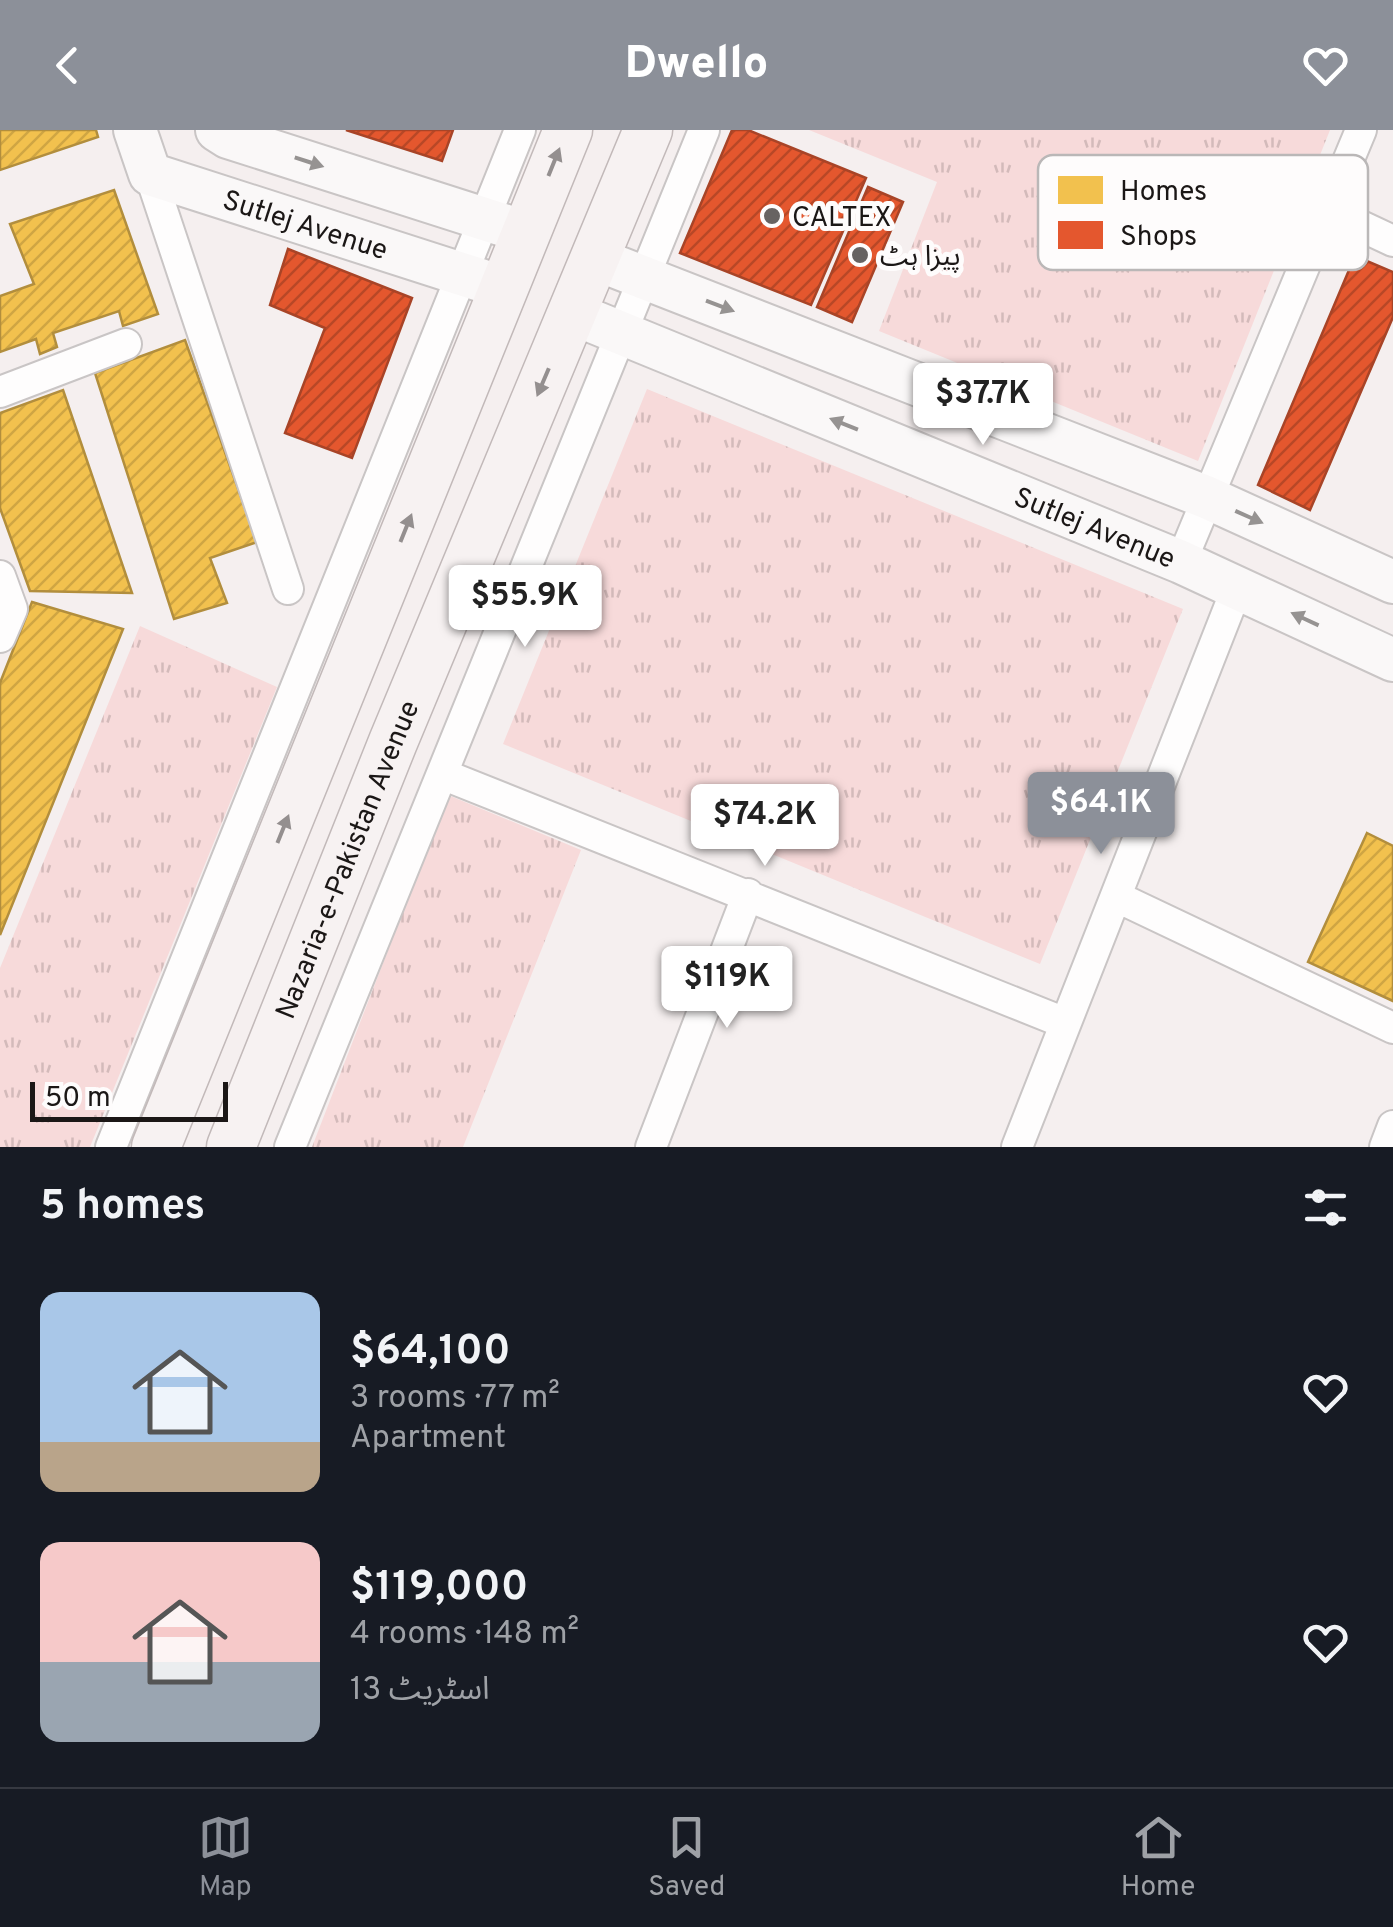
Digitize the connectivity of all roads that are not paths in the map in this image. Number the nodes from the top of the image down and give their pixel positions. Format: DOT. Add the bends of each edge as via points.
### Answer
graph roads {
  1 [pos="135,130"];
  2 [pos="217,130"];
  3 [pos="520,130"];
  4 [pos="568,130"];
  5 [pos="648,130"];
  6 [pos="704,130"];
  7 [pos="1361,130"];
  8 [pos="1351,155"];
  9 [pos="150,174"];
  10 [pos="506,226"];
  11 [pos="1368,229"];
  12 [pos="1393,241"];
  13 [pos="596,259"];
  14 [pos="1303,270"];
  15 [pos="645,276"];
  16 [pos="483,281"];
  17 [pos="572,313"];
  18 [pos="621,332"];
  19 [pos="126,344"];
  20 [pos="0,392"];
  21 [pos="1112,460"];
  22 [pos="1206,497"];
  23 [pos="1084,522"];
  24 [pos="1181,562"];
  25 [pos="0,576"];
  26 [pos="1393,582"];
  27 [pos="1237,588"];
  28 [pos="288,589"];
  29 [pos="0,637"];
  30 [pos="1393,660"];
  31 [pos="442,774"];
  32 [pos="258,891"];
  33 [pos="748,894"];
  34 [pos="1117,898"];
  35 [pos="315,938"];
  36 [pos="1065,1023"];
  37 [pos="1393,1028"];
  38 [pos="1393,1126"];
  39 [pos="112,1147"];
  40 [pos="156,1147"];
  41 [pos="180,1147"];
  42 [pos="207,1147"];
  43 [pos="231,1147"];
  44 [pos="290,1147"];
  45 [pos="651,1147"];
  46 [pos="1016,1147"];
  47 [pos="1385,1147"];
  1 -- 9 [label="street"];
  2 -- 10 [label="street, one-way"];
  3 -- 10 [label="street"];
  10 -- 4 [label="main road, one-way"];
  5 -- 13 [label="main road, Nazaria-e-Pakistan Avenue"];
  6 -- 15 [label="street"];
  7 -- 8 [label="street"];
  9 -- 16 [label="street, Sutlej Avenue"];
  9 -- 28 [label="street"];
  10 -- 16 [label="main road"];
  11 -- 12 [label="street"];
  13 -- 15 [label="street"];
  13 -- 17 [label="main road, Nazaria-e-Pakistan Avenue"];
  14 -- 22 [label="street"];
  15 -- 18 [label="street"];
  15 -- 21 [label="street, one-way"];
  32 -- 16 [label="main road, one-way"];
  16 -- 39 [label="street"];
  17 -- 18 [label="street, Sutlej Avenue"];
  17 -- 35 [label="main road, Nazaria-e-Pakistan Avenue, one-way"];
  23 -- 18 [label="street, Sutlej Avenue, one-way"];
  18 -- 31 [label="street"];
  19 -- 20 [label="street"];
  21 -- 22 [label="street"];
  21 -- 23 [label="street"];
  22 -- 24 [label="street"];
  22 -- 26 [label="street, one-way"];
  23 -- 24 [label="street, Sutlej Avenue"];
  24 -- 27 [label="street, Sutlej Avenue"];
  25 -- 29 [label="street" via="12,609"];
  30 -- 27 [label="street, Sutlej Avenue, one-way"];
  27 -- 34 [label="street"];
  31 -- 33 [label="street"];
  31 -- 44 [label="street"];
  32 -- 35 [label="main road" via="212,1067 216,1074 230,1082 240,1077"];
  32 -- 40 [label="main road"];
  33 -- 36 [label="street"];
  33 -- 45 [label="street"];
  34 -- 36 [label="street"];
  34 -- 37 [label="street"];
  35 -- 43 [label="main road, Nazaria-e-Pakistan Avenue"];
  36 -- 46 [label="street"];
  38 -- 47 [label="street"];
  41 -- 42 [label="main road" via="190,1136"];
}
